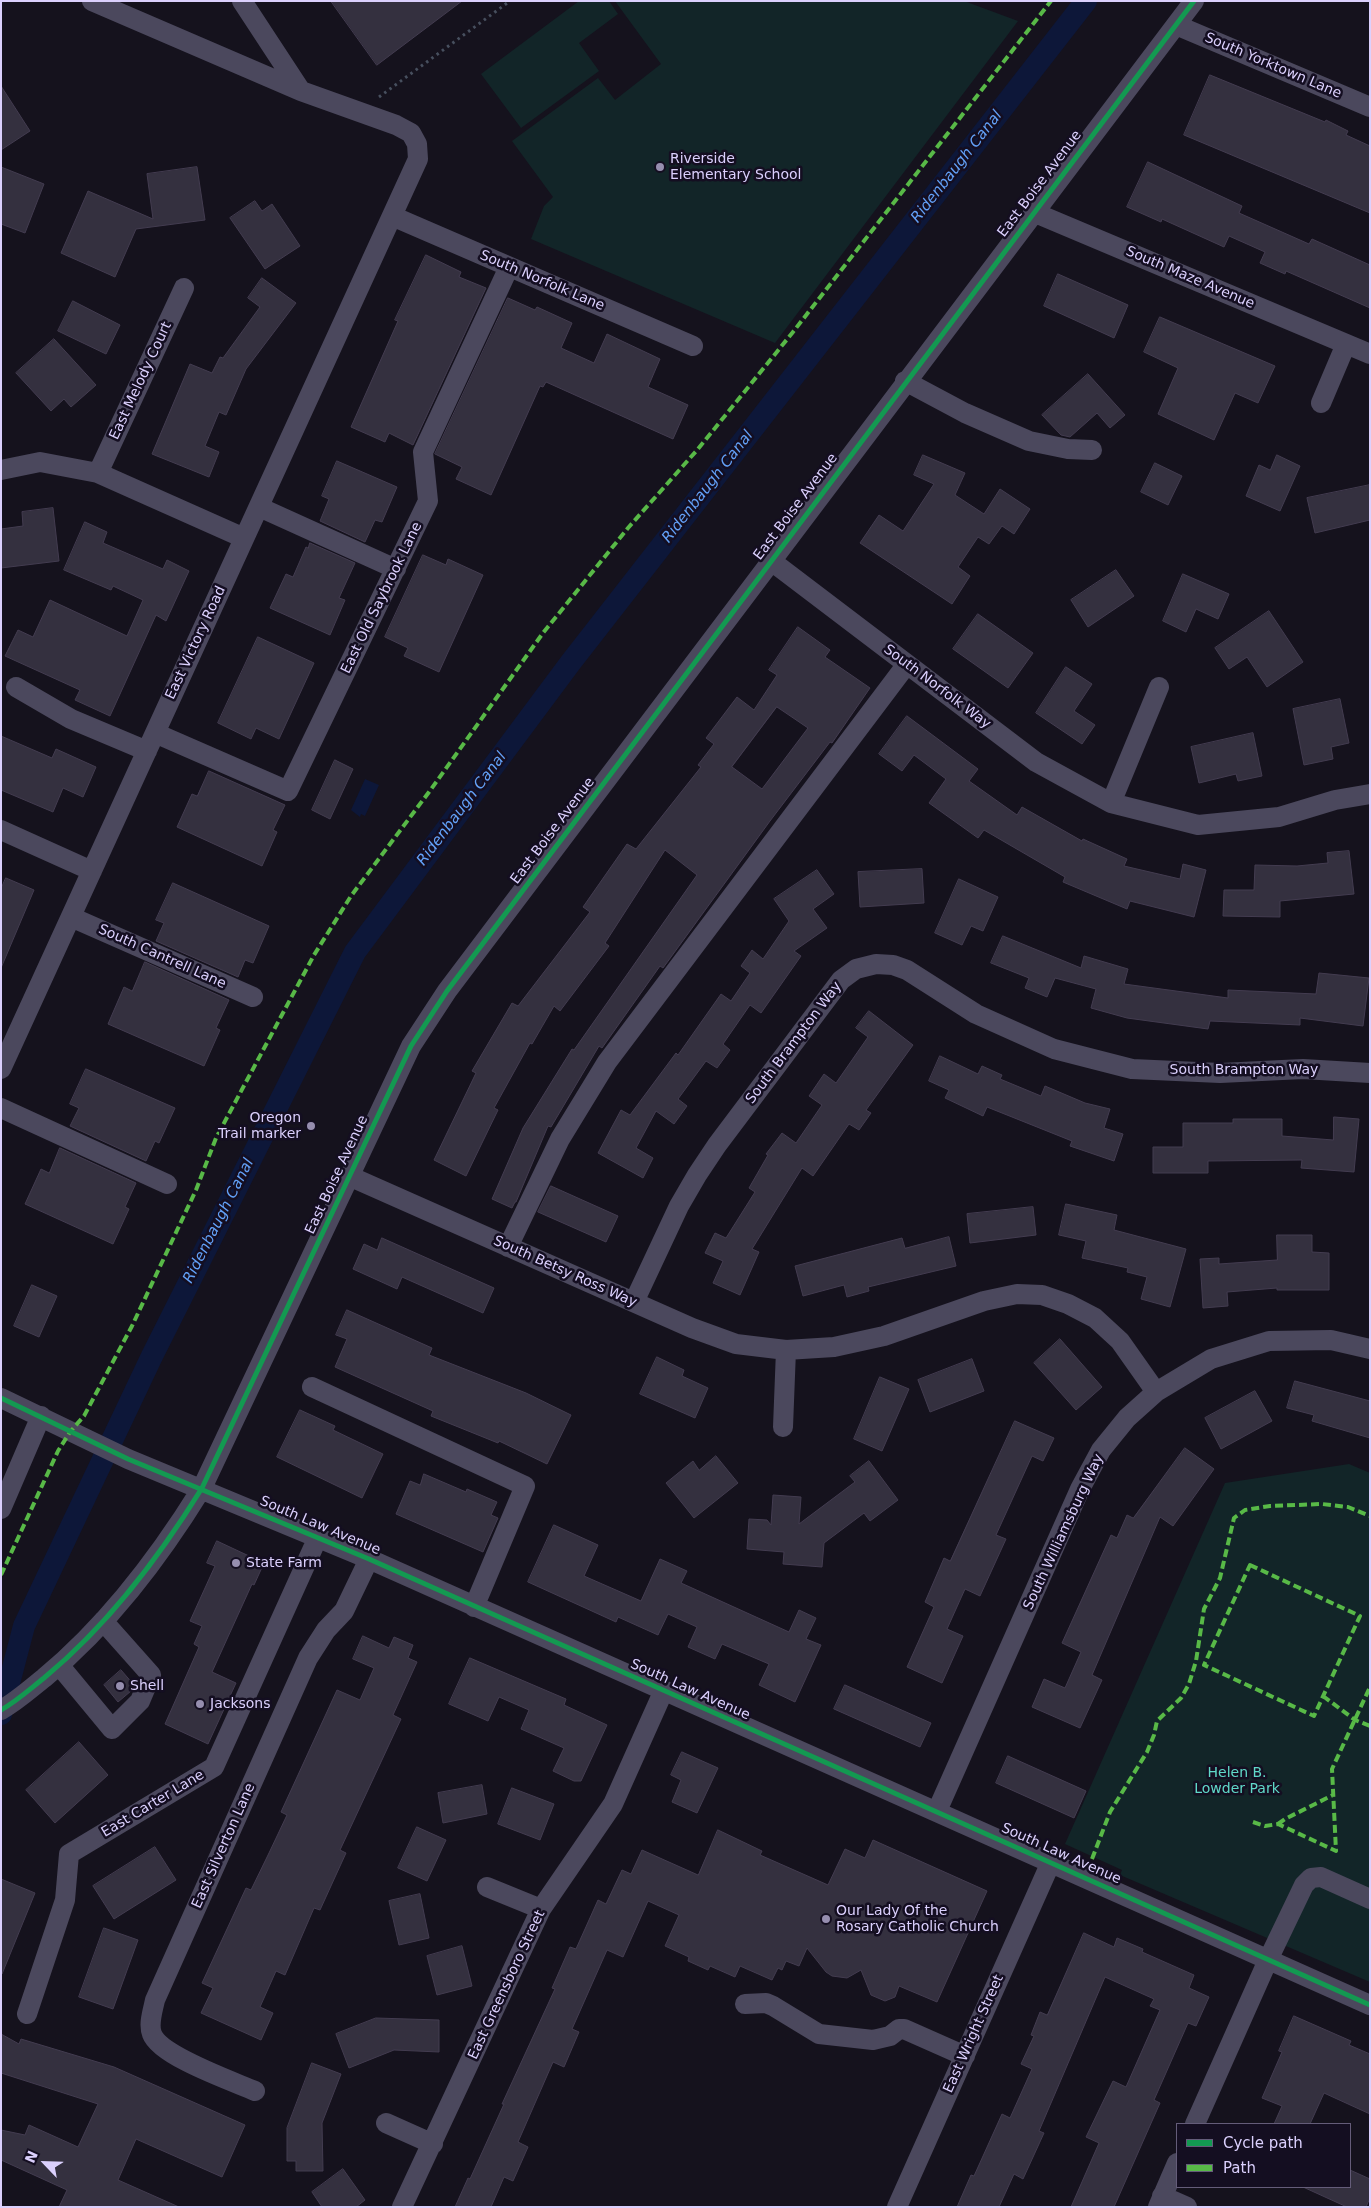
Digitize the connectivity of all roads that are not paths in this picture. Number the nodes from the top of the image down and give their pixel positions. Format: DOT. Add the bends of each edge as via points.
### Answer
graph roads {
  1 [pos="92,1"];
  2 [pos="242,1"];
  3 [pos="1194,1"];
  4 [pos="1176,25"];
  5 [pos="301,90"];
  6 [pos="1370,107"];
  7 [pos="1033,212"];
  8 [pos="392,216"];
  9 [pos="509,267"];
  10 [pos="184,288"];
  11 [pos="1346,344"];
  12 [pos="693,346"];
  13 [pos="1370,354"];
  14 [pos="905,381"];
  15 [pos="1321,403"];
  16 [pos="1092,450"];
  17 [pos="1,470"];
  18 [pos="98,473"];
  19 [pos="258,507"];
  20 [pos="244,538"];
  21 [pos="770,560"];
  22 [pos="396,569"];
  23 [pos="907,664"];
  24 [pos="1159,687"];
  25 [pos="16,688"];
  26 [pos="151,742"];
  27 [pos="1370,794"];
  28 [pos="1111,803"];
  29 [pos="1,830"];
  30 [pos="92,871"];
  31 [pos="71,917"];
  32 [pos="253,997"];
  33 [pos="1,1070"];
  34 [pos="1370,1073"];
  35 [pos="1,1108"];
  36 [pos="349,1176"];
  37 [pos="167,1184"];
  38 [pos="508,1247"];
  39 [pos="634,1302"];
  40 [pos="1370,1349"];
  41 [pos="786,1350"];
  42 [pos="312,1387"];
  43 [pos="1156,1392"];
  44 [pos="1,1398"];
  45 [pos="41,1416"];
  46 [pos="783,1427"];
  47 [pos="202,1488"];
  48 [pos="1,1509"];
  49 [pos="318,1537"];
  50 [pos="369,1559"];
  51 [pos="474,1607"];
  52 [pos="103,1622"];
  53 [pos="59,1665"];
  54 [pos="664,1690"];
  55 [pos="7,1707"];
  56 [pos="937,1811"];
  57 [pos="1051,1862"];
  58 [pos="487,1887"];
  59 [pos="1370,1899"];
  60 [pos="541,1909"];
  61 [pos="1268,1960"];
  62 [pos="745,2004"];
  63 [pos="1370,2004"];
  64 [pos="27,2014"];
  65 [pos="965,2056"];
  66 [pos="255,2092"];
  67 [pos="386,2123"];
  68 [pos="1195,2123"];
  69 [pos="433,2144"];
  70 [pos="1176,2165"];
  71 [pos="1160,2202"];
  72 [pos="402,2207"];
  73 [pos="897,2207"];
  74 [pos="1187,2207"];
  1 -- 5 [label="street, East Victory Road"];
  2 -- 5 [label="street"];
  3 -- 4 [label="street, East Boise Avenue"];
  4 -- 6 [label="street, South Yorktown Lane"];
  4 -- 7 [label="street, East Boise Avenue"];
  5 -- 8 [label="street, East Victory Road" via="411,133 418,144 418,159"];
  7 -- 11 [label="street, South Maze Avenue"];
  7 -- 14 [label="street, East Boise Avenue"];
  8 -- 9 [label="street, South Norfolk Lane"];
  8 -- 19 [label="street, East Victory Road"];
  9 -- 12 [label="street, South Norfolk Lane"];
  9 -- 22 [label="street, East Old Saybrook Lane" via="424,452 428,501"];
  10 -- 18 [label="street, East Melody Court"];
  11 -- 13 [label="street, South Maze Avenue"];
  11 -- 15 [label="street"];
  14 -- 16 [label="street" via="965,413 1029,441"];
  14 -- 21 [label="street, East Boise Avenue"];
  17 -- 18 [label="street" via="40,462"];
  18 -- 20 [label="street"];
  19 -- 20 [label="street, East Victory Road"];
  19 -- 22 [label="street"];
  20 -- 26 [label="street, East Victory Road"];
  21 -- 23 [label="street, South Norfolk Way"];
  21 -- 36 [label="street, East Boise Avenue" via="447,991 411,1046"];
  22 -- 26 [label="street, East Old Saybrook Lane" via="288,791"];
  23 -- 28 [label="street, South Norfolk Way" via="1036,762"];
  23 -- 38 [label="street" via="607,1062 560,1139"];
  24 -- 28 [label="street"];
  25 -- 26 [label="street" via="71,719"];
  26 -- 30 [label="street, East Victory Road"];
  27 -- 28 [label="street, South Norfolk Way" via="1335,800 1279,817 1198,824"];
  29 -- 30 [label="street"];
  30 -- 31 [label="street, East Victory Road"];
  31 -- 32 [label="street, South Cantrell Lane"];
  31 -- 33 [label="street, East Victory Road"];
  34 -- 39 [label="street, South Brampton Way" via="1303,1069 1220,1073 1132,1069 1054,1048 976,1014 907,970 876,964 856,969 841,980 712,1152 680,1206"];
  35 -- 37 [label="street"];
  36 -- 38 [label="street, South Betsy Ross Way"];
  36 -- 47 [label="street, East Boise Avenue"];
  38 -- 39 [label="street, South Betsy Ross Way"];
  39 -- 41 [label="street, South Betsy Ross Way" via="736,1344"];
  40 -- 43 [label="street, South Williamsburg Way" via="1332,1340 1269,1341 1211,1358"];
  41 -- 43 [label="street, South Betsy Ross Way" via="834,1347 884,1336 984,1300 1017,1294 1042,1295 1095,1318 1120,1342"];
  41 -- 46 [label="street"];
  42 -- 51 [label="street" via="525,1486"];
  43 -- 56 [label="street, South Williamsburg Way" via="1127,1418 1101,1450 1080,1489"];
  44 -- 45 [label="street, South Law Avenue"];
  45 -- 47 [label="street, South Law Avenue" via="128,1459"];
  45 -- 48 [label="street"];
  47 -- 49 [label="street, South Law Avenue"];
  47 -- 52 [label="street, East Boise Avenue" via="126,1597"];
  49 -- 50 [label="street, South Law Avenue"];
  49 -- 64 [label="street, East Carter Lane" via="214,1767 69,1854 65,1900"];
  50 -- 51 [label="street, South Law Avenue"];
  50 -- 66 [label="street, East Silverton Lane" via="344,1612 326,1630 308,1658 155,2000 151,2017 152,2034 174,2056"];
  51 -- 54 [label="street, South Law Avenue"];
  52 -- 53 [label="street, East Boise Avenue"];
  52 -- 53 [label="street" via="151,1675 140,1701 112,1729"];
  53 -- 55 [label="street, East Boise Avenue"];
  54 -- 56 [label="street, South Law Avenue"];
  54 -- 60 [label="street, East Greensboro Street" via="614,1804"];
  56 -- 57 [label="street, South Law Avenue"];
  57 -- 61 [label="street, South Law Avenue"];
  57 -- 65 [label="street, East Wright Street"];
  58 -- 60 [label="street"];
  59 -- 61 [label="street" via="1321,1877 1311,1878 1304,1885"];
  60 -- 69 [label="street, East Greensboro Street"];
  61 -- 63 [label="street, South Law Avenue"];
  61 -- 68 [label="street"];
  62 -- 65 [label="street" via="766,2003 819,2034 873,2040 904,2029"];
  65 -- 73 [label="street, East Wright Street"];
  67 -- 69 [label="street"];
  69 -- 72 [label="street, East Greensboro Street"];
  70 -- 71 [label="street"];
  71 -- 74 [label="street"];
}
